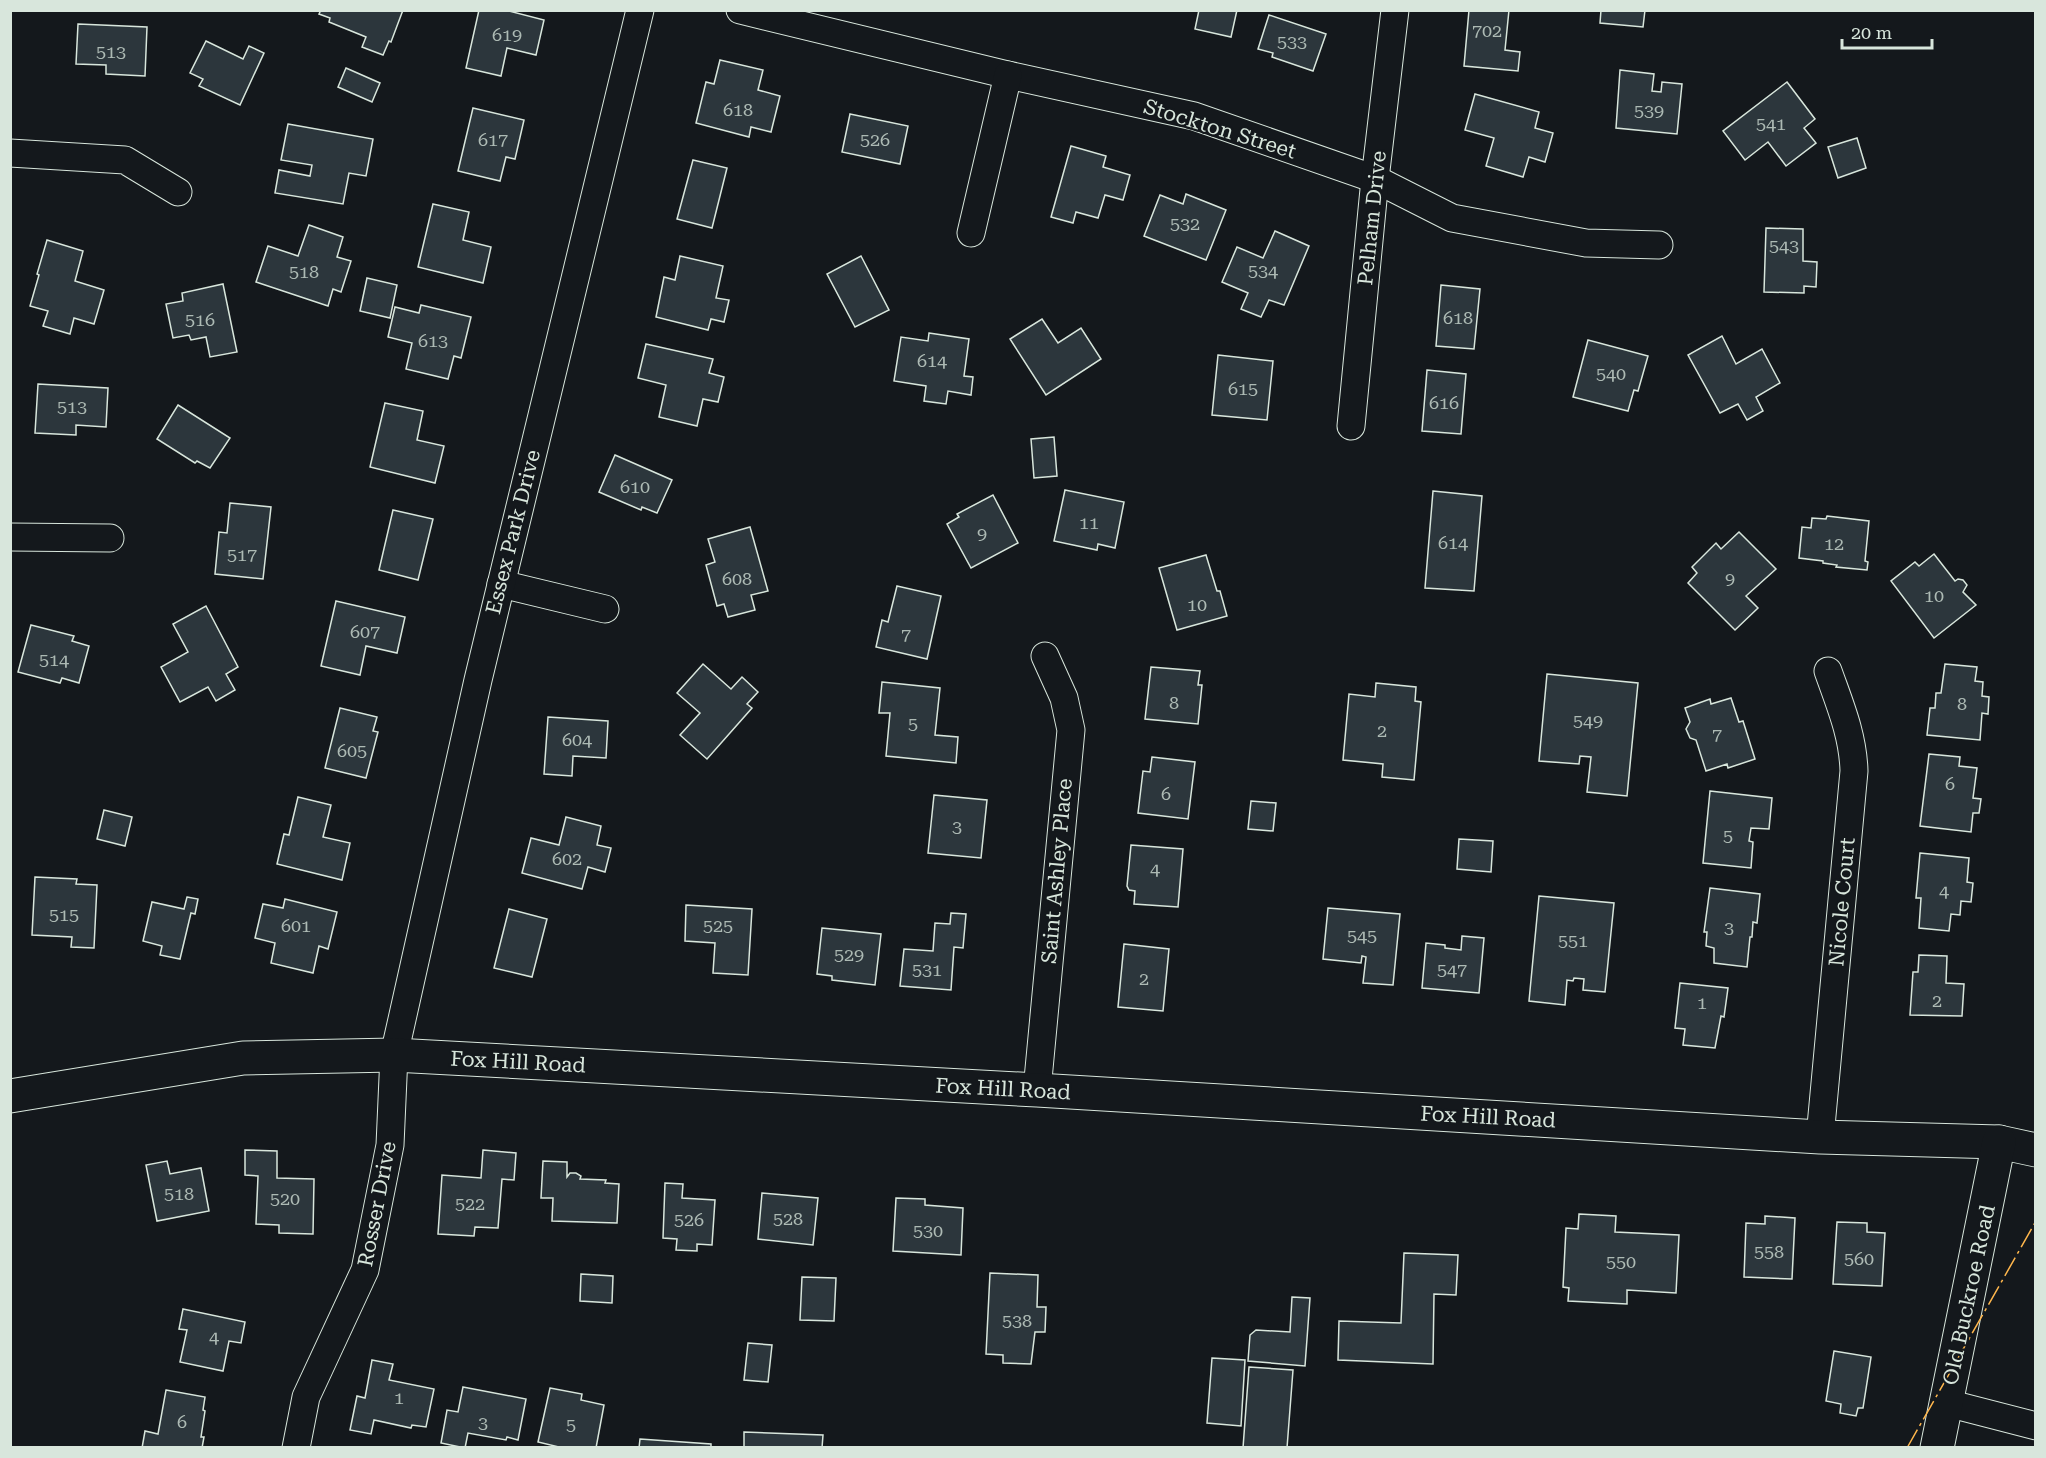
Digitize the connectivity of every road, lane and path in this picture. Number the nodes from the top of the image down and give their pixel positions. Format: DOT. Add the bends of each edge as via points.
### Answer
graph roads {
  1 [pos="640,10"];
  2 [pos="740,10"];
  3 [pos="1395,10"];
  4 [pos="1008,75"];
  5 [pos="10,153"];
  6 [pos="1375,179"];
  7 [pos="178,192"];
  8 [pos="971,233"];
  9 [pos="1659,245"];
  10 [pos="1351,426"];
  11 [pos="10,537"];
  12 [pos="110,538"];
  13 [pos="501,584"];
  14 [pos="605,609"];
  15 [pos="1045,656"];
  16 [pos="1828,671"];
  17 [pos="394,1055"];
  18 [pos="1037,1090"];
  19 [pos="10,1096"];
  20 [pos="2036,1126"];
  21 [pos="1820,1137"];
  22 [pos="1999,1142"];
  23 [pos="2036,1150"];
  24 [pos="1947,1403"];
  25 [pos="2036,1426"];
  26 [pos="296,1448"];
  27 [pos="1937,1448"];
  1 -- 13 [label="street, Essex Park Drive"];
  2 -- 4 [label="street, Stockton Street"];
  3 -- 6 [label="street, Pelham Drive"];
  4 -- 6 [label="street, Stockton Street" via="1194,116"];
  4 -- 8 [label="street"];
  5 -- 7 [label="street" via="124,160"];
  6 -- 9 [label="street, Stockton Street" via="1452,218 1586,243"];
  6 -- 10 [label="street, Pelham Drive"];
  11 -- 12 [label="street"];
  13 -- 14 [label="street"];
  13 -- 17 [label="street, Essex Park Drive"];
  15 -- 18 [label="street, Saint Ashley Place" via="1064,698 1071,730"];
  16 -- 21 [label="street, Nicole Court" via="1849,730 1854,771"];
  17 -- 18 [label="main road, Fox Hill Road"];
  17 -- 19 [label="main road, Fox Hill Road" via="243,1058"];
  17 -- 26 [label="street, Rosser Drive" via="390,1145 365,1270 306,1397"];
  18 -- 21 [label="main road, Fox Hill Road"];
  20 -- 22 [label="main road"];
  21 -- 22 [label="main road, Fox Hill Road"];
  22 -- 23 [label="main road"];
  22 -- 24 [label="main road, Old Buckroe Road"];
  24 -- 25 [label="street"];
  24 -- 27 [label="main road, Old Buckroe Road"];
}
